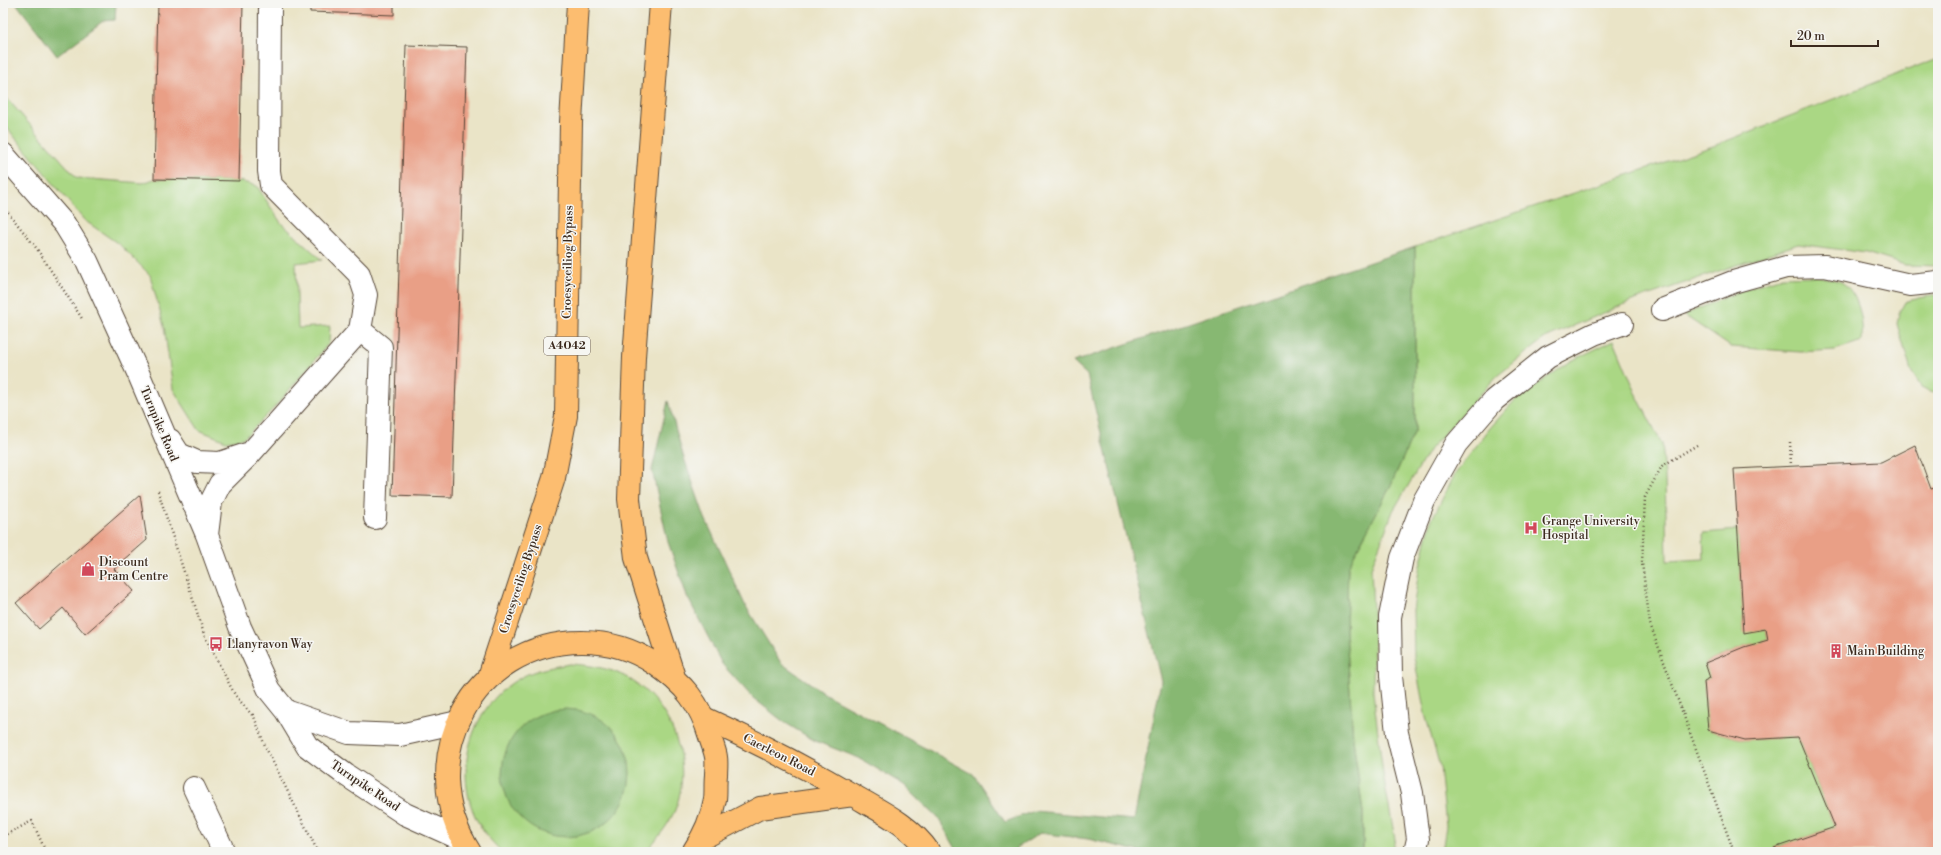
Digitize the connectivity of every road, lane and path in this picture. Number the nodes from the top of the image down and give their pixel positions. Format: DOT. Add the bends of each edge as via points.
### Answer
graph roads {
  1 [pos="270,3"];
  2 [pos="578,3"];
  3 [pos="661,3"];
  4 [pos="3,154"];
  5 [pos="3,206"];
  6 [pos="1938,282"];
  7 [pos="1662,310"];
  8 [pos="85,323"];
  9 [pos="1622,324"];
  10 [pos="360,330"];
  11 [pos="162,429"];
  12 [pos="1790,442"];
  13 [pos="1697,445"];
  14 [pos="250,453"];
  15 [pos="1791,466"];
  16 [pos="156,486"];
  17 [pos="375,518"];
  18 [pos="207,535"];
  19 [pos="489,677"];
  20 [pos="674,677"];
  21 [pos="269,690"];
  22 [pos="286,710"];
  23 [pos="252,715"];
  24 [pos="704,718"];
  25 [pos="458,722"];
  26 [pos="194,788"];
  27 [pos="852,795"];
  28 [pos="3,836"];
  29 [pos="466,846"];
  30 [pos="697,846"];
  31 [pos="46,852"];
  32 [pos="224,852"];
  33 [pos="318,852"];
  34 [pos="928,852"];
  35 [pos="1415,852"];
  36 [pos="1734,852"];
  1 -- 10 [label="street" via="271,185 359,274 366,295"];
  2 -- 19 [label="main road, Croesyceiliog Bypass / A4042" via="571,122 566,416 554,478"];
  3 -- 20 [label="main road" via="634,357 629,499 636,558"];
  4 -- 11 [label="street, Turnpike Road" via="65,225 87,261"];
  5 -- 8 [label="path" via="37,249"];
  6 -- 7 [label="street" via="1910,285 1824,266 1786,267 1733,282"];
  9 -- 35 [label="street" via="1594,334 1548,357 1494,400 1456,444 1424,500 1402,558 1390,617 1391,676 1397,733 1412,793 1418,839"];
  10 -- 14 [label="street"];
  10 -- 17 [label="street" via="381,347"];
  11 -- 14 [label="street" via="179,454 197,462 220,463"];
  11 -- 18 [label="street, Turnpike Road"];
  12 -- 15 [label="path"];
  13 -- 36 [label="path" via="1662,466 1645,497 1642,563 1650,624"];
  14 -- 18 [label="street" via="220,484 210,502"];
  16 -- 23 [label="path" via="205,637 235,695"];
  18 -- 21 [label="street, Turnpike Road" via="240,627"];
  19 -- 20 [label="main road" via="523,654 561,642 609,644 641,654"];
  19 -- 25 [label="main road" via="471,698"];
  20 -- 24 [label="main road" via="691,696"];
  21 -- 22 [label="street, Turnpike Road"];
  21 -- 23 [label="path"];
  22 -- 25 [label="street, Turnpike Road" via="348,733 400,735"];
  22 -- 29 [label="street, Turnpike Road" via="307,746 405,814"];
  23 -- 33 [label="path"];
  24 -- 27 [label="main road, Caerleon Road" via="799,764"];
  24 -- 30 [label="main road" via="716,758 715,800"];
  25 -- 29 [label="main road" via="449,751 446,782 451,812"];
  26 -- 32 [label="street"];
  27 -- 30 [label="main road" via="760,808"];
  27 -- 34 [label="main road, Caerleon Road" via="889,815 922,843"];
  28 -- 31 [label="path" via="32,821"];
}
